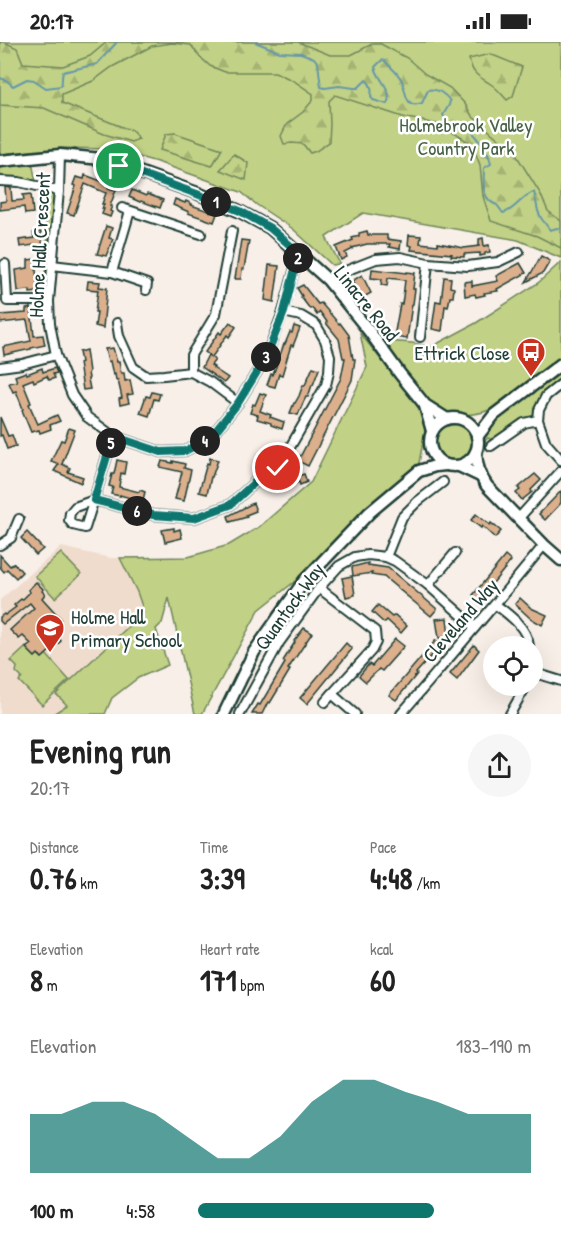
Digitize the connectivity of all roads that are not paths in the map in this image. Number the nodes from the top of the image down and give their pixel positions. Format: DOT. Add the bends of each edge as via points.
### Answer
graph roads {
  1 [pos="60,154"];
  2 [pos="0,161"];
  3 [pos="0,182"];
  4 [pos="59,190"];
  5 [pos="232,231"];
  6 [pos="201,234"];
  7 [pos="519,252"];
  8 [pos="299,253"];
  9 [pos="428,263"];
  10 [pos="5,264"];
  11 [pos="52,265"];
  12 [pos="112,272"];
  13 [pos="328,280"];
  14 [pos="146,290"];
  15 [pos="49,301"];
  16 [pos="284,312"];
  17 [pos="117,323"];
  18 [pos="420,337"];
  19 [pos="56,355"];
  20 [pos="561,364"];
  21 [pos="0,368"];
  22 [pos="191,372"];
  23 [pos="561,384"];
  24 [pos="238,403"];
  25 [pos="425,405"];
  26 [pos="494,415"];
  27 [pos="447,419"];
  28 [pos="538,420"];
  29 [pos="465,421"];
  30 [pos="432,430"];
  31 [pos="113,436"];
  32 [pos="477,437"];
  33 [pos="491,446"];
  34 [pos="430,447"];
  35 [pos="289,449"];
  36 [pos="476,452"];
  37 [pos="561,460"];
  38 [pos="446,465"];
  39 [pos="459,466"];
  40 [pos="278,468"];
  41 [pos="419,471"];
  42 [pos="561,471"];
  43 [pos="480,476"];
  44 [pos="443,482"];
  45 [pos="19,519"];
  46 [pos="518,519"];
  47 [pos="0,545"];
  48 [pos="544,545"];
  49 [pos="455,553"];
  50 [pos="386,557"];
  51 [pos="561,560"];
  52 [pos="428,585"];
  53 [pos="320,588"];
  54 [pos="496,605"];
  55 [pos="475,627"];
  56 [pos="526,636"];
  57 [pos="543,675"];
  58 [pos="561,681"];
  59 [pos="332,694"];
  60 [pos="520,696"];
  61 [pos="325,702"];
  62 [pos="224,714"];
  63 [pos="240,714"];
  64 [pos="356,714"];
  65 [pos="401,714"];
  66 [pos="510,714"];
  1 -- 2 [label="street, Linacre Road"];
  1 -- 4 [label="street, Holme Hall Crescent"];
  1 -- 8 [label="street, Linacre Road" via="102,159 240,211 270,228"];
  3 -- 4 [label="street"];
  4 -- 11 [label="street, Holme Hall Crescent"];
  5 -- 22 [label="street" via="216,314 191,355"];
  6 -- 12 [label="street" via="126,210"];
  7 -- 9 [label="street" via="498,262 468,266"];
  8 -- 13 [label="street, Linacre Road"];
  8 -- 16 [label="street, Holme Hall Crescent"];
  9 -- 13 [label="street" via="400,257 376,259"];
  9 -- 18 [label="street"];
  10 -- 15 [label="street" via="7,301"];
  11 -- 12 [label="street"];
  11 -- 15 [label="street, Holme Hall Crescent"];
  12 -- 14 [label="street" via="147,284"];
  13 -- 25 [label="street, Linacre Road"];
  15 -- 19 [label="street, Holme Hall Crescent"];
  16 -- 24 [label="street, Holme Hall Crescent" via="266,357"];
  16 -- 35 [label="street" via="316,325 330,356 326,385"];
  17 -- 22 [label="street" via="133,367 146,376"];
  19 -- 21 [label="street"];
  19 -- 31 [label="street, Holme Hall Crescent" via="72,395 87,417"];
  20 -- 26 [label="street"];
  22 -- 24 [label="street"];
  23 -- 28 [label="street" via="546,396"];
  24 -- 31 [label="street, Holme Hall Crescent" via="214,433 185,451 161,452"];
  25 -- 27 [label="street, Linacre Road"];
  25 -- 30 [label="street, Linacre Road"];
  26 -- 29 [label="street"];
  26 -- 32 [label="street"];
  27 -- 29 [label="street"];
  27 -- 30 [label="street"];
  28 -- 33 [label="street" via="524,423"];
  28 -- 37 [label="street" via="546,443"];
  29 -- 32 [label="street"];
  30 -- 34 [label="street"];
  31 -- 40 [label="street" via="94,500 153,515 194,518 230,505 271,464"];
  32 -- 36 [label="street"];
  34 -- 38 [label="street"];
  34 -- 41 [label="street"];
  36 -- 39 [label="street"];
  36 -- 43 [label="street"];
  38 -- 39 [label="street"];
  38 -- 41 [label="street"];
  39 -- 43 [label="street"];
  41 -- 62 [label="street" via="370,512 304,581 254,652"];
  42 -- 46 [label="street"];
  43 -- 46 [label="street"];
  44 -- 50 [label="street" via="402,517"];
  45 -- 47 [label="street" via="11,538"];
  46 -- 48 [label="street"];
  48 -- 51 [label="street"];
  48 -- 54 [label="street, Cleveland Way"];
  49 -- 52 [label="street"];
  50 -- 52 [label="street"];
  50 -- 53 [label="street, Quantock Way" via="355,557 339,566"];
  52 -- 55 [label="street"];
  53 -- 59 [label="street" via="375,631 372,650"];
  53 -- 63 [label="street, Quantock Way" via="279,643"];
  54 -- 55 [label="street, Cleveland Way"];
  54 -- 56 [label="street" via="518,623"];
  55 -- 65 [label="street, Cleveland Way"];
  57 -- 58 [label="street"];
  59 -- 61 [label="street"];
  59 -- 64 [label="street"];
  60 -- 66 [label="street"];
}
